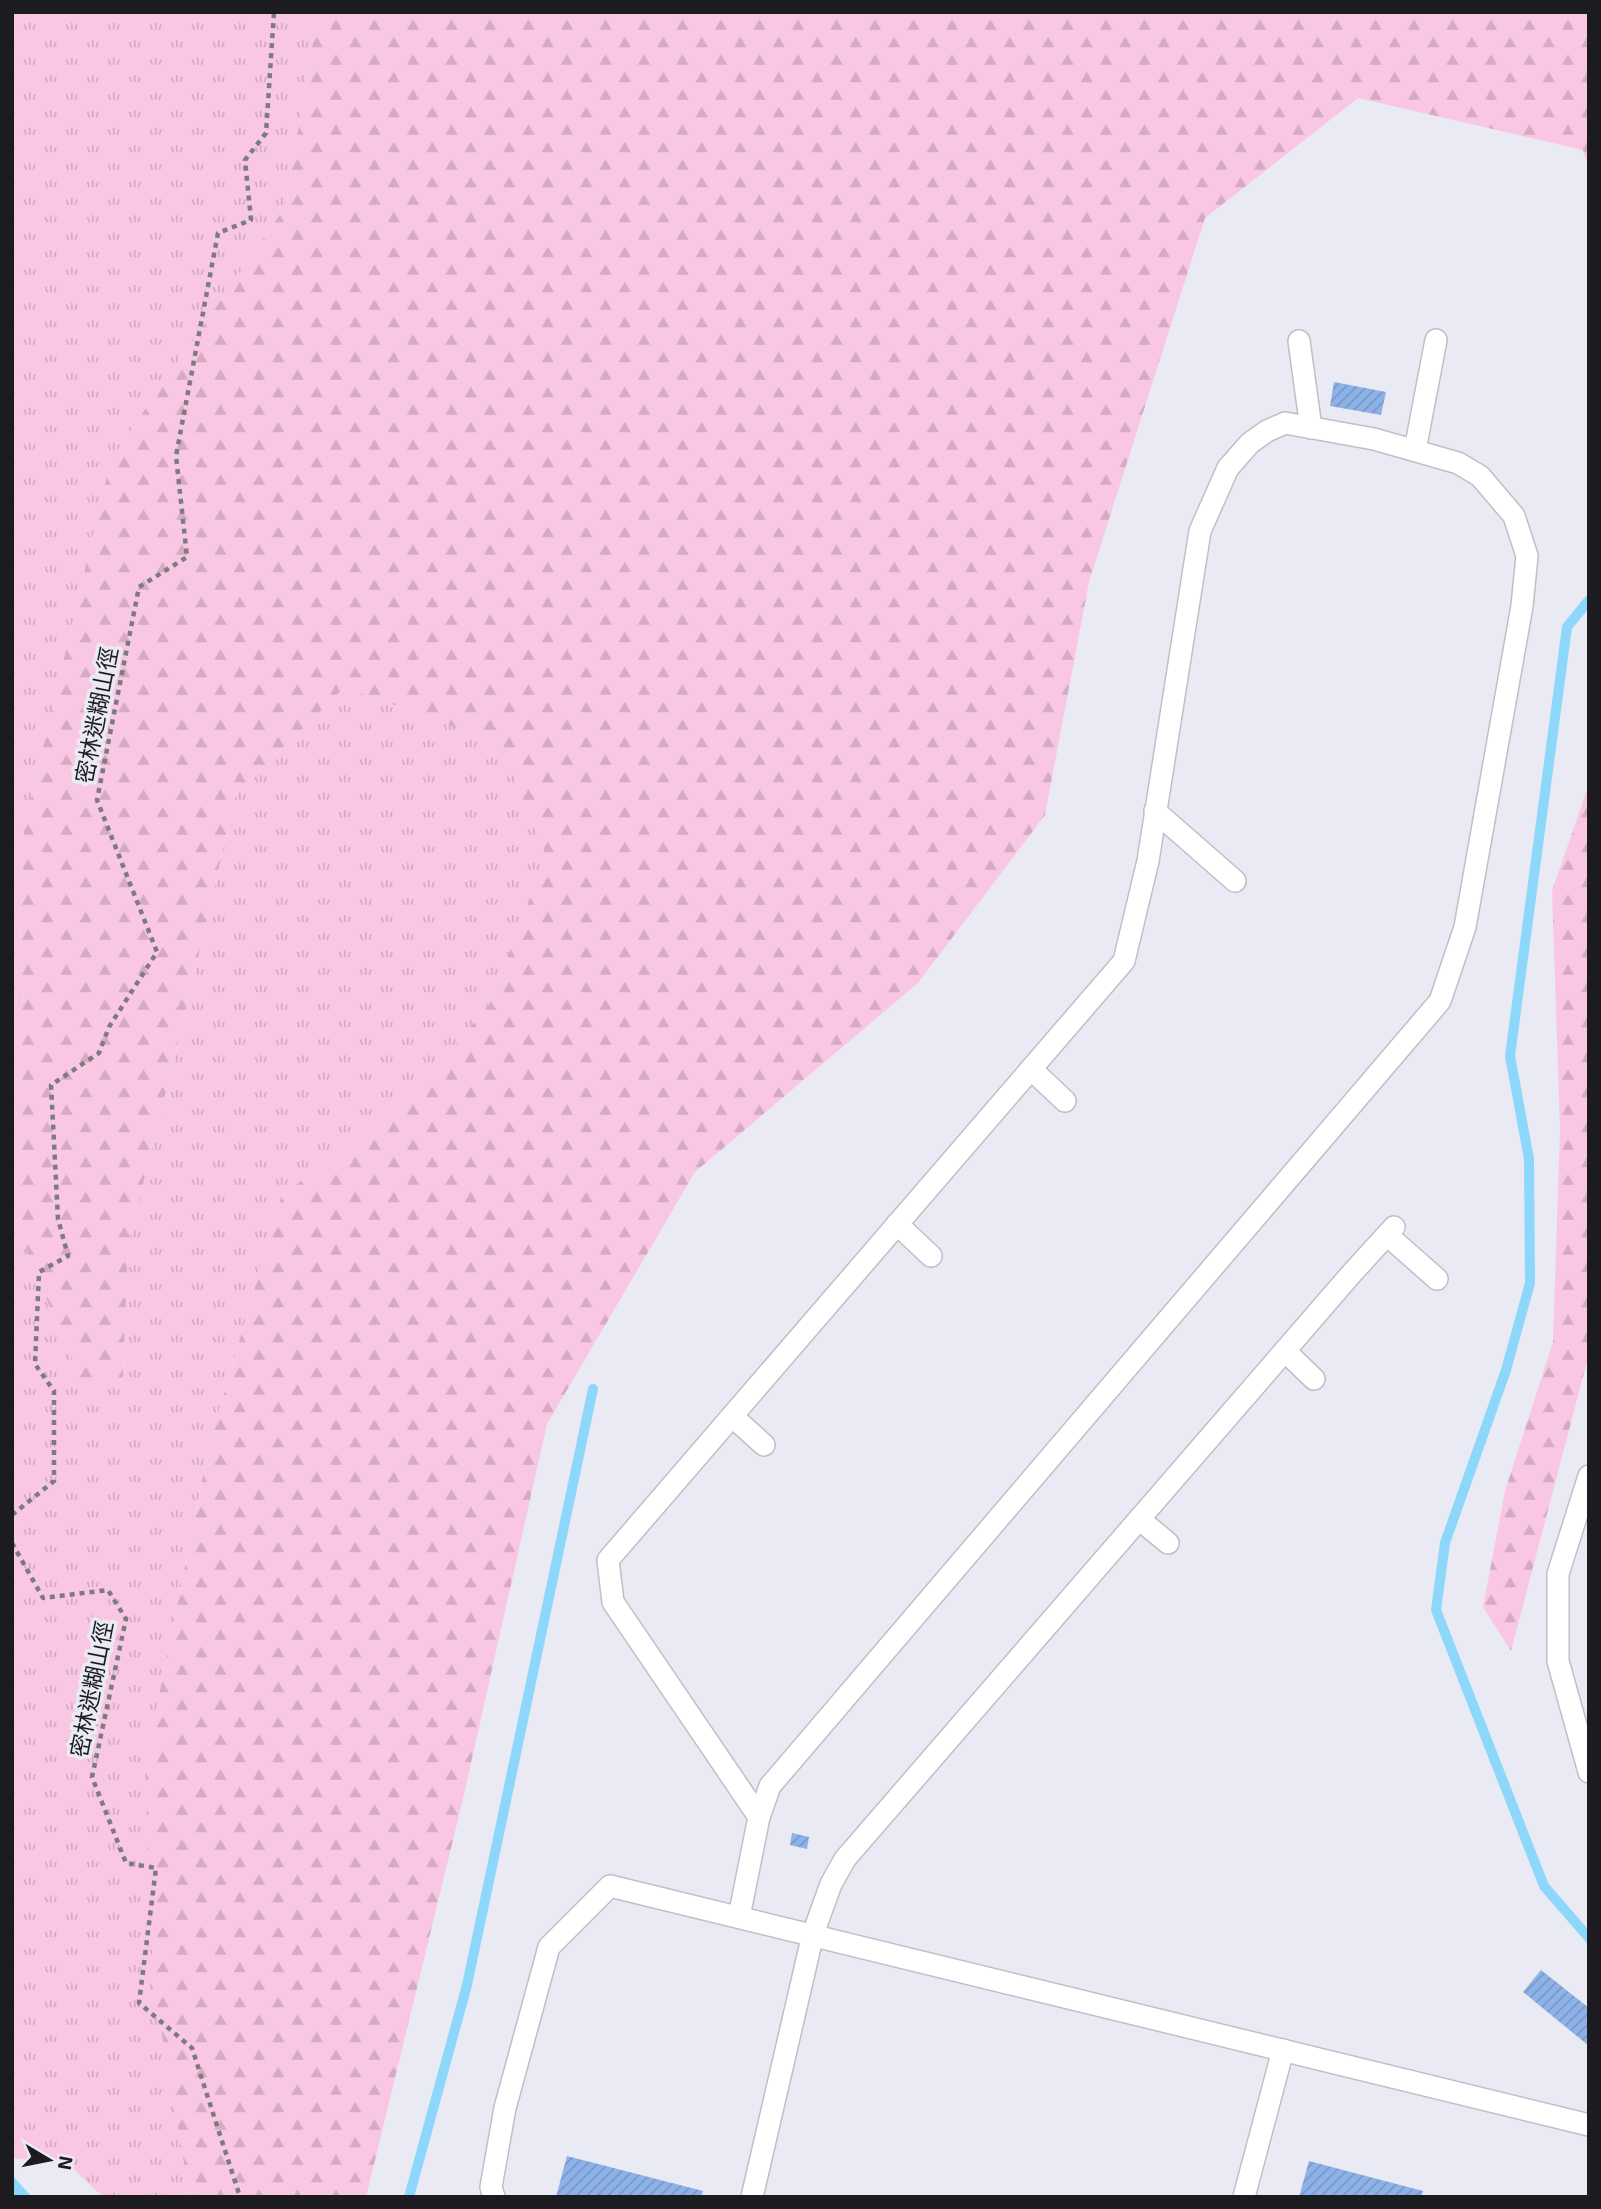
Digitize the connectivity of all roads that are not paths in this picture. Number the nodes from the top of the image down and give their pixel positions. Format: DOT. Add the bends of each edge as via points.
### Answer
graph roads {
  1 [pos="1299,341"];
  2 [pos="1436,341"];
  3 [pos="1311,428"];
  4 [pos="1415,450"];
  5 [pos="1155,811"];
  6 [pos="1235,881"];
  7 [pos="1031,1069"];
  8 [pos="1065,1101"];
  9 [pos="897,1224"];
  10 [pos="931,1256"];
  11 [pos="1437,1279"];
  12 [pos="1285,1350"];
  13 [pos="1314,1379"];
  14 [pos="732,1416"];
  15 [pos="764,1445"];
  16 [pos="1589,1476"];
  17 [pos="1139,1519"];
  18 [pos="1168,1543"];
  19 [pos="1589,1772"];
  20 [pos="759,1817"];
  21 [pos="739,1917"];
  22 [pos="813,1934"];
  23 [pos="1283,2050"];
  24 [pos="1589,2125"];
  25 [pos="494,2197"];
  26 [pos="752,2197"];
  27 [pos="1244,2197"];
  1 -- 3 [label="lane"];
  2 -- 4 [label="lane"];
  3 -- 4 [label="lane"];
  3 -- 5 [label="lane" via="1285,424 1250,443 1228,468 1200,531"];
  4 -- 20 [label="lane" via="1458,463 1480,477 1514,516 1527,556 1465,927 1440,1001 770,1786"];
  5 -- 6 [label="lane"];
  5 -- 7 [label="lane" via="1124,961"];
  7 -- 8 [label="lane"];
  7 -- 9 [label="lane"];
  9 -- 10 [label="lane"];
  9 -- 14 [label="lane"];
  11 -- 12 [label="lane" via="1391,1231"];
  12 -- 13 [label="lane"];
  12 -- 17 [label="lane"];
  14 -- 15 [label="lane"];
  14 -- 20 [label="lane" via="608,1560 613,1602"];
  16 -- 19 [label="lane" via="1558,1574 1558,1661"];
  17 -- 18 [label="lane"];
  17 -- 22 [label="lane" via="845,1859"];
  20 -- 21 [label="lane"];
  21 -- 22 [label="lane"];
  21 -- 25 [label="lane" via="610,1886 550,1947 505,2108 491,2187"];
  22 -- 23 [label="lane"];
  22 -- 26 [label="lane"];
  23 -- 24 [label="lane"];
  23 -- 27 [label="lane"];
}
